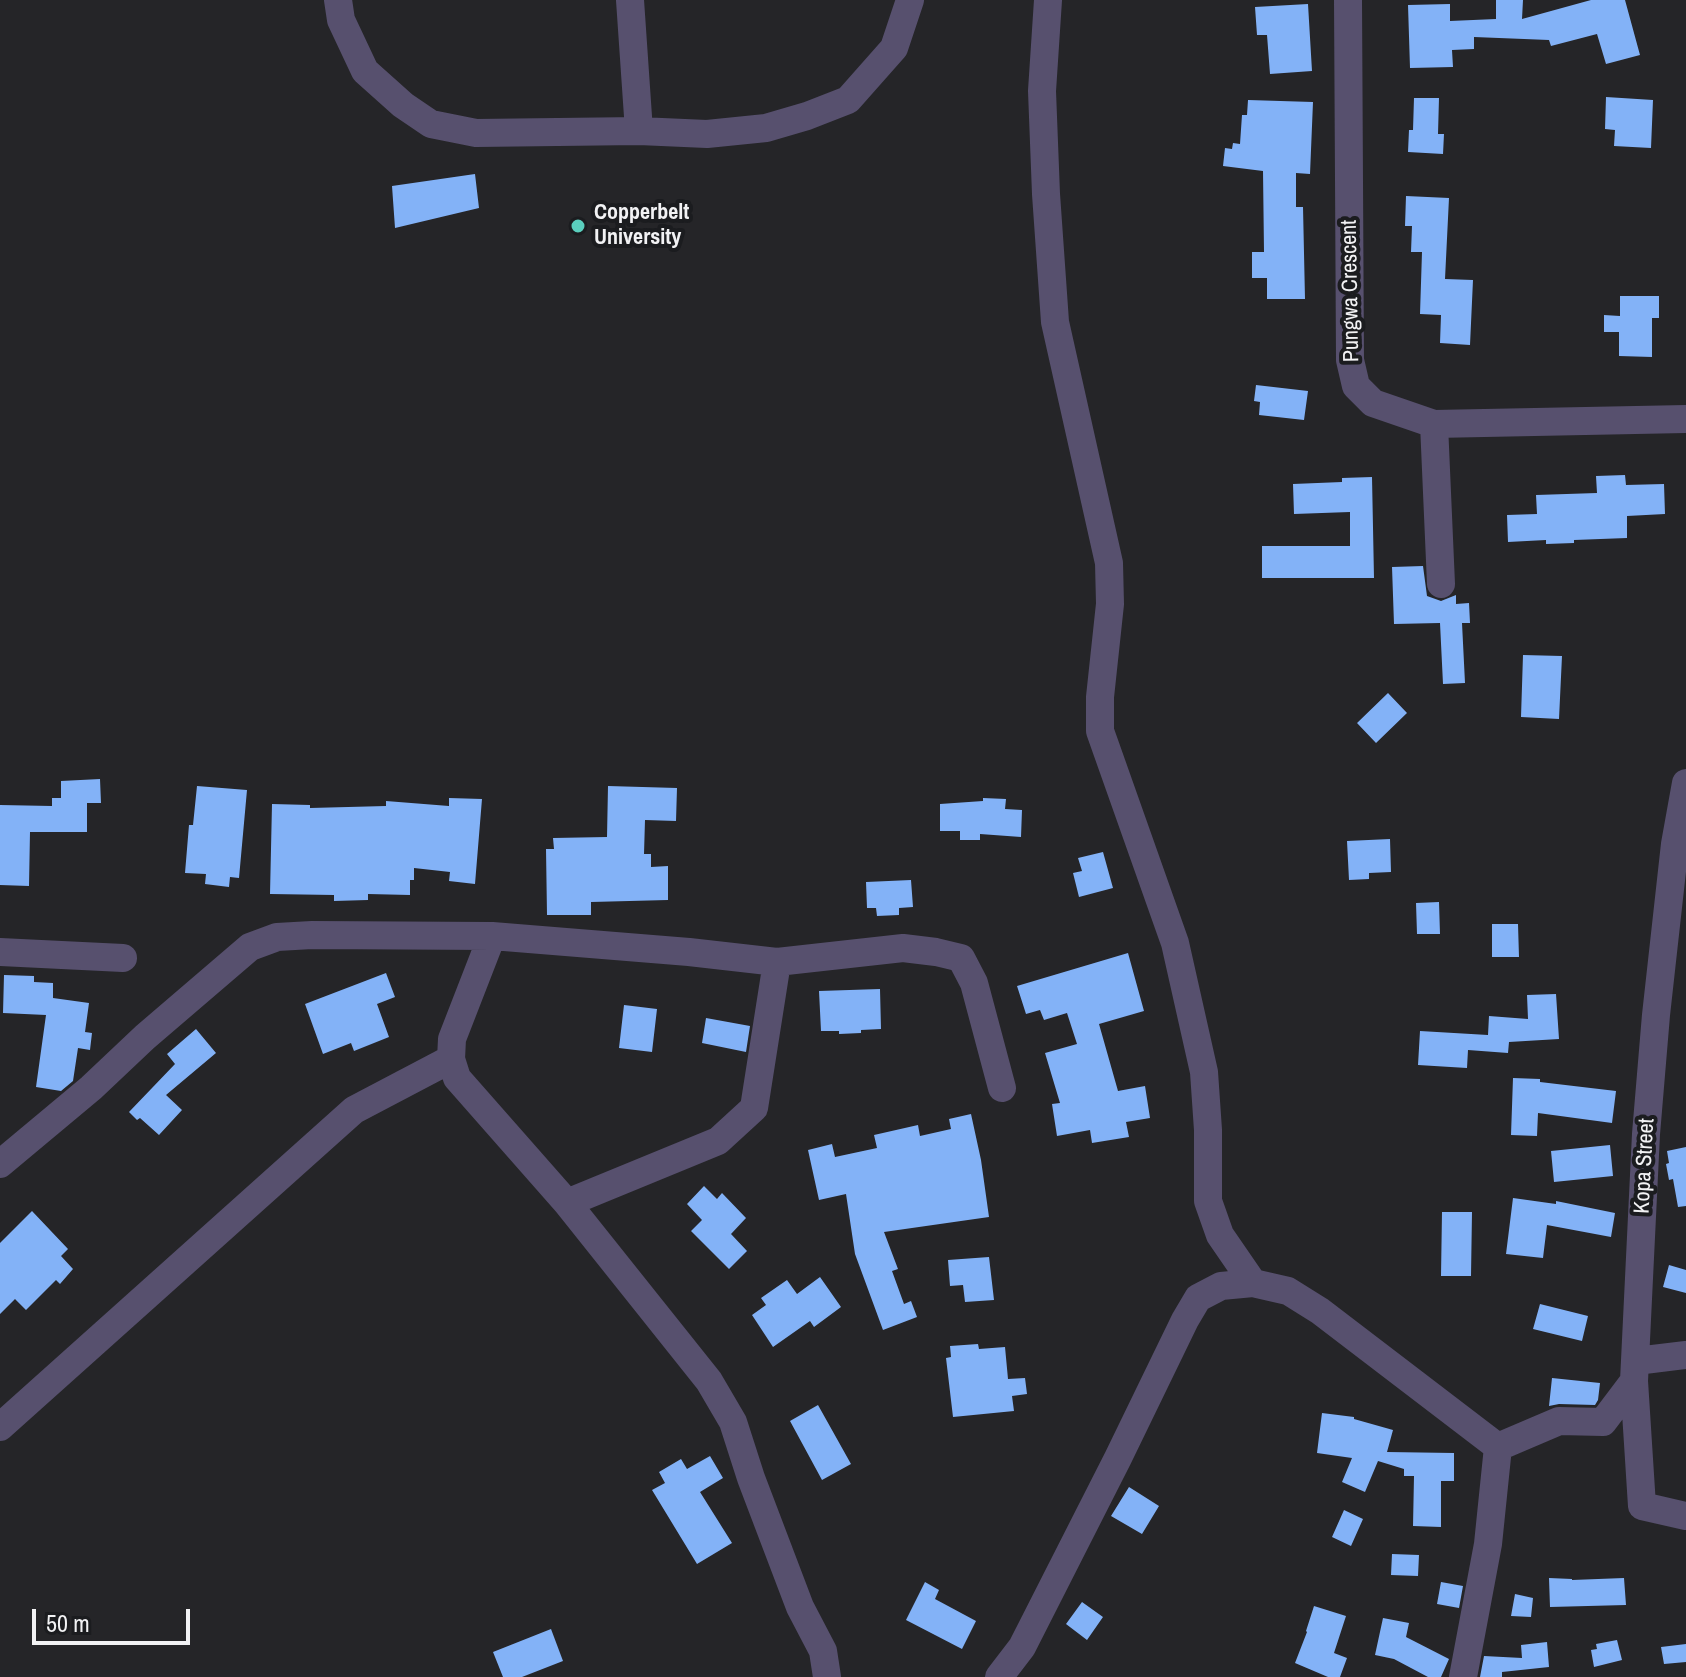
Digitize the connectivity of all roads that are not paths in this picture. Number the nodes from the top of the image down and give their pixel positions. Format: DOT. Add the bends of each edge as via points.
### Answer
graph roads {
  1 [pos="338,0"];
  2 [pos="630,0"];
  3 [pos="910,0"];
  4 [pos="1048,0"];
  5 [pos="1348,0"];
  6 [pos="639,131"];
  7 [pos="1686,419"];
  8 [pos="1434,424"];
  9 [pos="1441,584"];
  10 [pos="1686,783"];
  11 [pos="492,936"];
  12 [pos="0,952"];
  13 [pos="123,958"];
  14 [pos="777,962"];
  15 [pos="451,1059"];
  16 [pos="1002,1088"];
  17 [pos="0,1164"];
  18 [pos="567,1203"];
  19 [pos="1253,1283"];
  20 [pos="1686,1355"];
  21 [pos="1635,1371"];
  22 [pos="0,1427"];
  23 [pos="1498,1447"];
  24 [pos="1686,1516"];
  25 [pos="827,1677"];
  26 [pos="999,1677"];
  27 [pos="1463,1677"];
  1 -- 6 [label="street" via="341,20 365,71 431,124 476,133"];
  2 -- 6 [label="street"];
  3 -- 6 [label="street" via="894,48 848,100 766,128 707,134"];
  4 -- 19 [label="street" via="1042,91 1055,322 1109,563 1100,731 1178,958 1204,1072 1208,1201 1220,1235"];
  5 -- 8 [label="street, Pungwa Crescent" via="1350,360 1356,386 1373,403"];
  7 -- 8 [label="street, Pungwa Crescent"];
  8 -- 9 [label="street"];
  10 -- 21 [label="street, Kopa Street" via="1656,1015"];
  11 -- 14 [label="street"];
  11 -- 15 [label="street" via="452,1039"];
  11 -- 17 [label="street" via="312,935 277,937 250,947"];
  12 -- 13 [label="street"];
  14 -- 16 [label="street" via="903,948 961,958 974,983"];
  14 -- 18 [label="street" via="754,1108 718,1141"];
  15 -- 18 [label="street" via="468,1093"];
  15 -- 22 [label="street" via="354,1110"];
  18 -- 25 [label="street" via="709,1381 733,1422 800,1607 823,1651"];
  19 -- 23 [label="street" via="1288,1291 1320,1311"];
  19 -- 26 [label="street" via="1221,1286 1198,1298 1022,1647"];
  20 -- 21 [label="street"];
  21 -- 23 [label="street" via="1603,1422 1559,1421"];
  21 -- 24 [label="street, Kopa Street" via="1642,1506"];
  23 -- 27 [label="street" via="1488,1544"];
}
